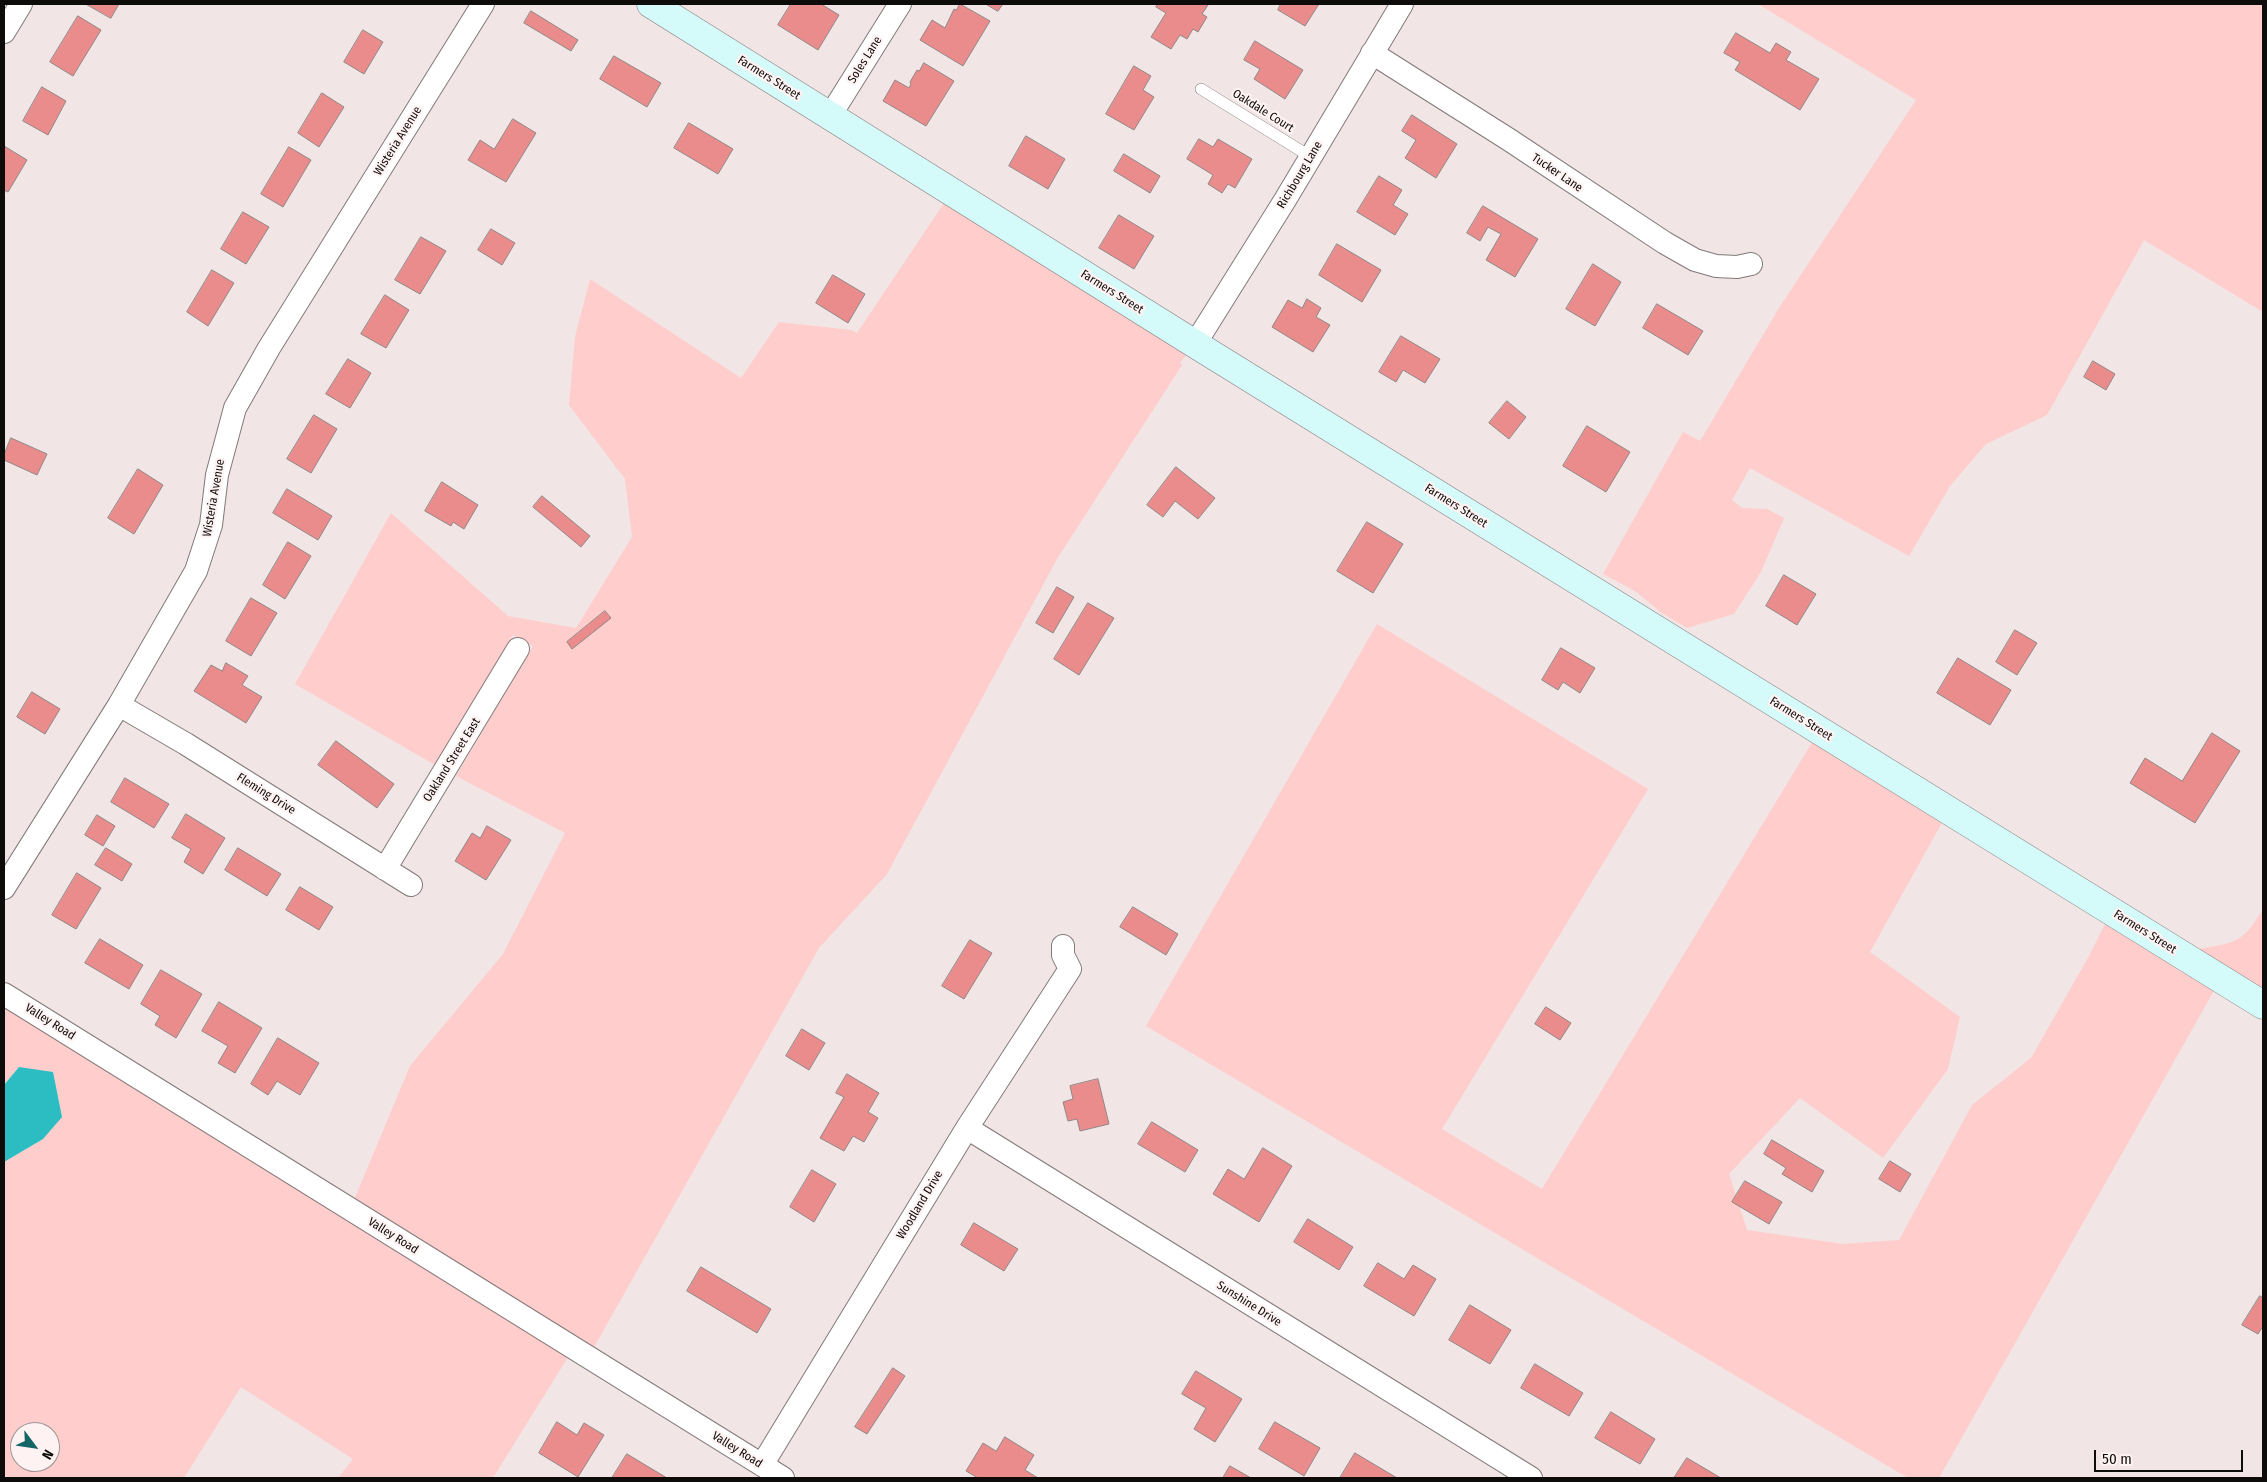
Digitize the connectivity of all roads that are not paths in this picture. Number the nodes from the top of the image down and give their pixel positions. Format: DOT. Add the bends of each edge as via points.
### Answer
graph roads {
  1 [pos="21,4"];
  2 [pos="483,4"];
  3 [pos="652,4"];
  4 [pos="900,4"];
  5 [pos="1402,4"];
  6 [pos="4,32"];
  7 [pos="1372,53"];
  8 [pos="1201,89"];
  9 [pos="830,116"];
  10 [pos="1311,157"];
  11 [pos="1751,264"];
  12 [pos="1195,344"];
  13 [pos="518,649"];
  14 [pos="119,705"];
  15 [pos="385,869"];
  16 [pos="411,885"];
  17 [pos="4,888"];
  18 [pos="1064,946"];
  19 [pos="4,994"];
  20 [pos="2263,1005"];
  21 [pos="967,1128"];
  22 [pos="762,1465"];
  23 [pos="783,1478"];
  24 [pos="1531,1478"];
  1 -- 6 [label="street"];
  2 -- 14 [label="street, Wisteria Avenue" via="235,408 217,475 204,553"];
  3 -- 9 [label="street, Farmers Street"];
  4 -- 9 [label="street, Soles Lane"];
  5 -- 7 [label="street, Richbourg Lane"];
  7 -- 10 [label="street, Richbourg Lane"];
  7 -- 11 [label="street, Tucker Lane" via="1680,252 1716,266"];
  8 -- 10 [label="lane, Oakdale Court"];
  9 -- 12 [label="street, Farmers Street"];
  10 -- 12 [label="street, Richbourg Lane"];
  12 -- 20 [label="street, Farmers Street"];
  13 -- 15 [label="street, Oakland Street East"];
  14 -- 15 [label="street, Fleming Drive"];
  14 -- 17 [label="street, Wisteria Avenue"];
  15 -- 16 [label="street, Fleming Drive"];
  18 -- 21 [label="street, Woodland Drive" via="1063,955 1070,969 1066,978 1049,999"];
  19 -- 22 [label="street, Valley Road"];
  21 -- 22 [label="street, Woodland Drive"];
  21 -- 24 [label="street, Sunshine Drive"];
  22 -- 23 [label="street, Valley Road"];
}
